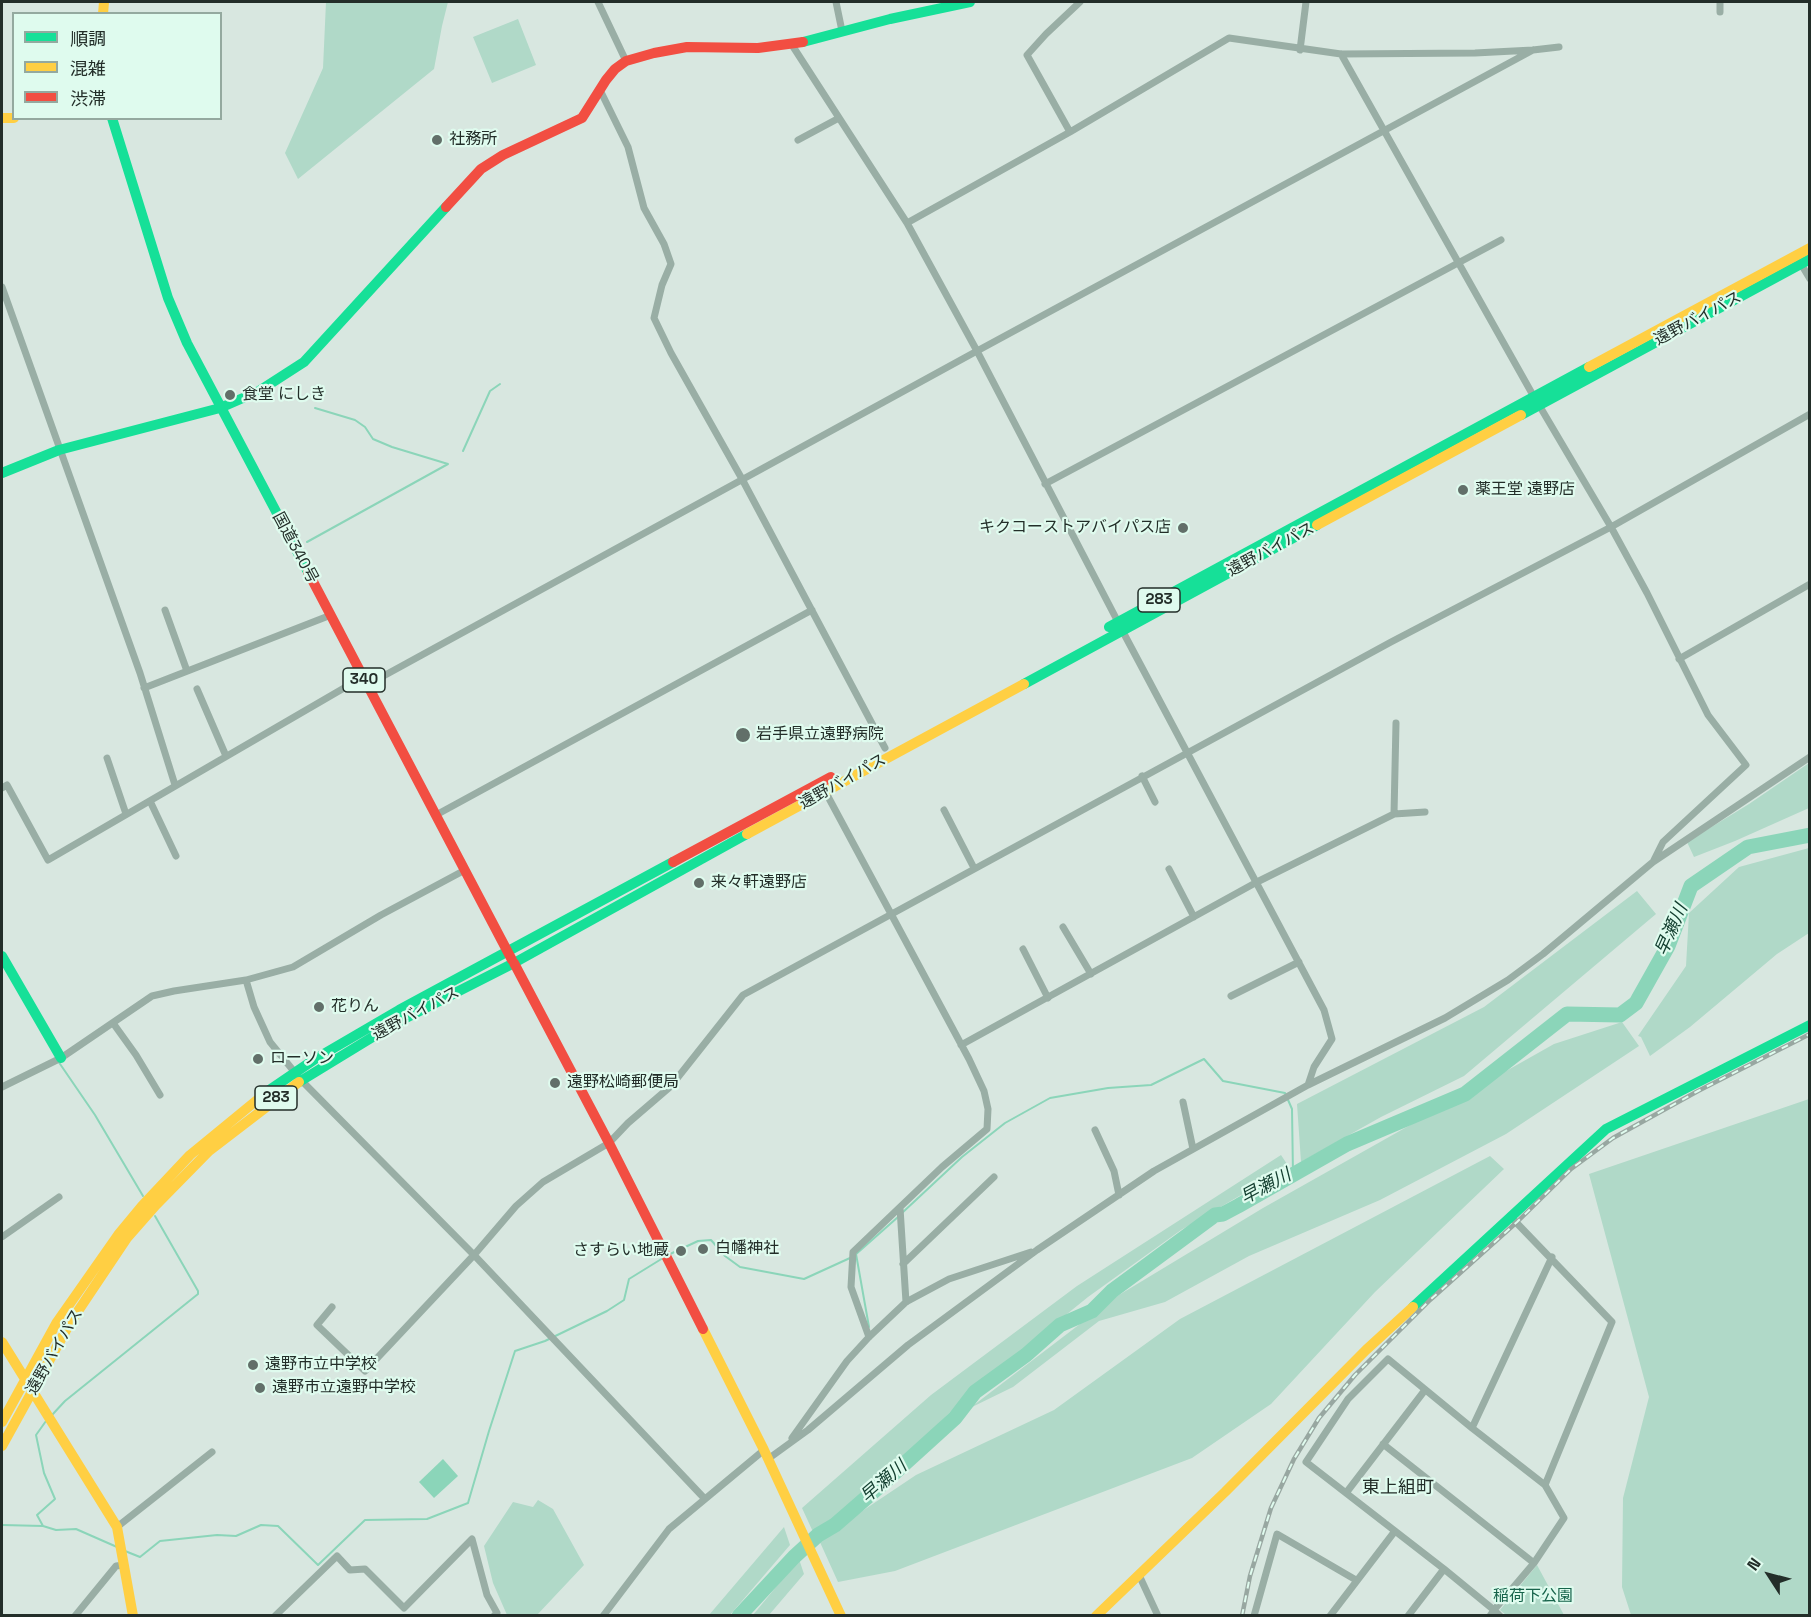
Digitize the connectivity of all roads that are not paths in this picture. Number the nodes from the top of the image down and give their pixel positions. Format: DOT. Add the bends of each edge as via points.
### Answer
graph roads {
  1 [pos="598,2"];
  2 [pos="836,2"];
  3 [pos="970,2"];
  4 [pos="1080,2"];
  5 [pos="1306,2"];
  6 [pos="1720,2"];
  7 [pos="1720,12"];
  8 [pos="842,32"];
  9 [pos="792,45"];
  10 [pos="1559,47"];
  11 [pos="1300,50"];
  12 [pos="1533,50"];
  13 [pos="1341,54"];
  14 [pos="626,61"];
  15 [pos="600,90"];
  16 [pos="839,118"];
  17 [pos="113,120"];
  18 [pos="1384,131"];
  19 [pos="1070,132"];
  20 [pos="798,140"];
  21 [pos="907,223"];
  22 [pos="1501,240"];
  23 [pos="1809,248"];
  24 [pos="1458,262"];
  25 [pos="1805,262"];
  26 [pos="1809,279"];
  27 [pos="2,286"];
  28 [pos="977,351"];
  29 [pos="1537,401"];
  30 [pos="220,408"];
  31 [pos="1809,414"];
  32 [pos="58,450"];
  33 [pos="2,474"];
  34 [pos="742,479"];
  35 [pos="1045,484"];
  36 [pos="1611,527"];
  37 [pos="1809,584"];
  38 [pos="165,610"];
  39 [pos="812,610"];
  40 [pos="331,615"];
  41 [pos="1120,626"];
  42 [pos="1679,659"];
  43 [pos="187,671"];
  44 [pos="365,681"];
  45 [pos="144,688"];
  46 [pos="197,689"];
  47 [pos="1396,723"];
  48 [pos="885,748"];
  49 [pos="1187,754"];
  50 [pos="226,756"];
  51 [pos="1809,757"];
  52 [pos="107,758"];
  53 [pos="1142,776"];
  54 [pos="175,785"];
  55 [pos="2,788"];
  56 [pos="825,792"];
  57 [pos="150,801"];
  58 [pos="1155,801"];
  59 [pos="944,810"];
  60 [pos="1425,812"];
  61 [pos="126,814"];
  62 [pos="436,814"];
  63 [pos="1394,814"];
  64 [pos="176,856"];
  65 [pos="1653,862"];
  66 [pos="974,868"];
  67 [pos="1169,868"];
  68 [pos="465,870"];
  69 [pos="1257,882"];
  70 [pos="891,913"];
  71 [pos="1194,917"];
  72 [pos="1063,927"];
  73 [pos="1023,950"];
  74 [pos="508,951"];
  75 [pos="2,956"];
  76 [pos="1299,962"];
  77 [pos="514,963"];
  78 [pos="1091,974"];
  79 [pos="246,980"];
  80 [pos="1231,996"];
  81 [pos="1048,998"];
  82 [pos="113,1023"];
  83 [pos="1809,1026"];
  84 [pos="961,1046"];
  85 [pos="61,1058"];
  86 [pos="298,1076"];
  87 [pos="1308,1085"];
  88 [pos="2,1087"];
  89 [pos="160,1095"];
  90 [pos="1183,1102"];
  91 [pos="1095,1130"];
  92 [pos="609,1143"];
  93 [pos="1193,1149"];
  94 [pos="994,1177"];
  95 [pos="1119,1195"];
  96 [pos="59,1197"];
  97 [pos="900,1208"];
  98 [pos="1510,1216"];
  99 [pos="2,1237"];
  100 [pos="1037,1250"];
  101 [pos="474,1255"];
  102 [pos="1552,1257"];
  103 [pos="903,1264"];
  104 [pos="906,1302"];
  105 [pos="332,1307"];
  106 [pos="869,1337"];
  107 [pos="2,1342"];
  108 [pos="26,1378"];
  109 [pos="33,1389"];
  110 [pos="1425,1390"];
  111 [pos="2,1422"];
  112 [pos="1472,1428"];
  113 [pos="789,1443"];
  114 [pos="1383,1444"];
  115 [pos="2,1446"];
  116 [pos="212,1452"];
  117 [pos="767,1458"];
  118 [pos="1545,1485"];
  119 [pos="1346,1493"];
  120 [pos="704,1498"];
  121 [pos="117,1527"];
  122 [pos="1395,1531"];
  123 [pos="1534,1563"];
  124 [pos="124,1565"];
  125 [pos="1444,1569"];
  126 [pos="1139,1575"];
  127 [pos="1356,1581"];
  128 [pos="1495,1614"];
  129 [pos="75,1616"];
  130 [pos="133,1616"];
  131 [pos="275,1616"];
  132 [pos="494,1616"];
  133 [pos="603,1616"];
  134 [pos="841,1616"];
  135 [pos="1096,1616"];
  136 [pos="1158,1616"];
  137 [pos="1254,1616"];
  138 [pos="1330,1616"];
  139 [pos="1408,1616"];
  1 -- 14 [label="street"];
  2 -- 8 [label="street"];
  3 -- 8 [label="main road"];
  4 -- 19 [label="street" via="1027,55"];
  5 -- 11 [label="street"];
  6 -- 7 [label="street"];
  8 -- 9 [label="main road"];
  9 -- 14 [label="main road" via="687,47"];
  9 -- 16 [label="street"];
  10 -- 12 [label="street"];
  11 -- 13 [label="street"];
  11 -- 19 [label="street" via="1229,38"];
  12 -- 13 [label="street"];
  12 -- 18 [label="street"];
  13 -- 18 [label="street"];
  14 -- 15 [label="main road"];
  15 -- 30 [label="main road" via="582,118 481,169 304,362 259,391"];
  15 -- 34 [label="street" via="628,147 644,208 671,264 654,318"];
  16 -- 20 [label="street"];
  16 -- 21 [label="street"];
  17 -- 30 [label="main road, 国道340号 / 340" via="168,298"];
  18 -- 24 [label="street"];
  18 -- 28 [label="street"];
  19 -- 21 [label="street"];
  21 -- 28 [label="street"];
  22 -- 24 [label="street"];
  23 -- 29 [label="main road, 遠野バイパス / 283"];
  24 -- 29 [label="street"];
  24 -- 35 [label="street"];
  25 -- 26 [label="street"];
  25 -- 29 [label="main road, 遠野バイパス / 283"];
  27 -- 32 [label="street"];
  28 -- 34 [label="street"];
  28 -- 35 [label="street"];
  29 -- 36 [label="street"];
  29 -- 41 [label="main road, 遠野バイパス / 283"];
  30 -- 32 [label="main road"];
  30 -- 40 [label="main road, 国道340号 / 340"];
  31 -- 36 [label="street"];
  32 -- 33 [label="main road"];
  32 -- 45 [label="street"];
  34 -- 39 [label="street"];
  34 -- 44 [label="street"];
  35 -- 41 [label="street"];
  36 -- 42 [label="street"];
  36 -- 49 [label="street"];
  37 -- 42 [label="street"];
  38 -- 43 [label="street"];
  39 -- 48 [label="street"];
  39 -- 62 [label="street"];
  40 -- 43 [label="street"];
  40 -- 44 [label="main road, 国道340号 / 340"];
  41 -- 48 [label="main road, 遠野バイパス / 283"];
  41 -- 49 [label="street"];
  41 -- 56 [label="main road, 遠野バイパス / 283"];
  42 -- 65 [label="street" via="1708,715 1746,765 1663,842"];
  43 -- 45 [label="street"];
  44 -- 50 [label="street"];
  44 -- 62 [label="main road, 国道340号 / 340"];
  45 -- 54 [label="street"];
  46 -- 50 [label="street"];
  47 -- 63 [label="street"];
  48 -- 74 [label="main road, 遠野バイパス / 283"];
  49 -- 53 [label="street"];
  49 -- 69 [label="street"];
  50 -- 54 [label="street"];
  51 -- 65 [label="street"];
  52 -- 61 [label="street"];
  53 -- 58 [label="street"];
  53 -- 66 [label="street"];
  54 -- 57 [label="street"];
  55 -- 61 [label="street" via="7,785 48,860"];
  56 -- 70 [label="street"];
  56 -- 77 [label="main road, 遠野バイパス / 283"];
  57 -- 61 [label="street"];
  57 -- 64 [label="street"];
  59 -- 66 [label="street"];
  60 -- 63 [label="street"];
  62 -- 68 [label="main road, 国道340号 / 340"];
  63 -- 69 [label="street"];
  65 -- 87 [label="street" via="1508,980 1445,1018"];
  66 -- 70 [label="street"];
  67 -- 71 [label="street"];
  68 -- 74 [label="main road, 国道340号 / 340"];
  68 -- 79 [label="street" via="293,967"];
  69 -- 71 [label="street"];
  69 -- 76 [label="street"];
  70 -- 84 [label="street"];
  70 -- 92 [label="street" via="743,995 671,1086"];
  71 -- 78 [label="street"];
  72 -- 78 [label="street"];
  73 -- 81 [label="street"];
  74 -- 77 [label="main road, 国道340号 / 340"];
  74 -- 86 [label="main road, 遠野バイパス / 283" via="352,1036"];
  75 -- 85 [label="main road"];
  76 -- 80 [label="street"];
  76 -- 87 [label="street" via="1324,1010 1332,1039 1314,1067"];
  77 -- 86 [label="main road, 遠野バイパス / 283"];
  77 -- 92 [label="main road, 国道340号"];
  78 -- 81 [label="street"];
  79 -- 82 [label="street" via="152,996"];
  79 -- 86 [label="street" via="270,1042"];
  81 -- 84 [label="street"];
  82 -- 85 [label="street"];
  82 -- 89 [label="street"];
  83 -- 98 [label="main road" via="1606,1128"];
  84 -- 97 [label="street" via="984,1091 987,1129"];
  85 -- 88 [label="street"];
  86 -- 101 [label="street"];
  86 -- 108 [label="main road, 遠野バイパス / 283" via="258,1098 222,1126 142,1206 88,1275"];
  86 -- 109 [label="main road, 遠野バイパス / 283" via="209,1151 128,1238 88,1294"];
  87 -- 93 [label="street"];
  90 -- 93 [label="street"];
  91 -- 95 [label="street" via="1114,1171"];
  92 -- 101 [label="street" via="543,1182 516,1206"];
  92 -- 117 [label="main road, 国道340号"];
  93 -- 95 [label="street"];
  94 -- 103 [label="street"];
  95 -- 100 [label="street"];
  96 -- 99 [label="street"];
  97 -- 103 [label="street"];
  97 -- 106 [label="street" via="853,1252 851,1287"];
  98 -- 102 [label="street"];
  98 -- 126 [label="main road" via="1366,1350"];
  100 -- 104 [label="street" via="949,1279"];
  100 -- 113 [label="street" via="908,1345"];
  101 -- 105 [label="street" via="365,1371 317,1325"];
  101 -- 120 [label="street"];
  102 -- 112 [label="street"];
  102 -- 118 [label="street" via="1612,1322"];
  103 -- 104 [label="street"];
  104 -- 106 [label="street"];
  106 -- 113 [label="street" via="847,1361"];
  107 -- 108 [label="main road"];
  108 -- 109 [label="main road"];
  108 -- 111 [label="main road, 遠野バイパス / 283"];
  109 -- 115 [label="main road, 遠野バイパス / 283"];
  109 -- 121 [label="main road"];
  110 -- 112 [label="street"];
  110 -- 114 [label="street"];
  110 -- 119 [label="street" via="1388,1359 1348,1399 1306,1462"];
  112 -- 118 [label="street"];
  113 -- 117 [label="street"];
  114 -- 119 [label="street"];
  114 -- 123 [label="street"];
  116 -- 121 [label="street"];
  117 -- 120 [label="street"];
  117 -- 134 [label="main road, 国道340号"];
  118 -- 123 [label="street" via="1564,1518"];
  119 -- 122 [label="street"];
  120 -- 133 [label="street" via="669,1529"];
  121 -- 124 [label="main road"];
  122 -- 125 [label="street"];
  122 -- 127 [label="street"];
  123 -- 128 [label="street"];
  124 -- 129 [label="street" via="116,1566"];
  124 -- 130 [label="main road"];
  125 -- 128 [label="street"];
  125 -- 139 [label="street"];
  126 -- 135 [label="main road"];
  126 -- 136 [label="street"];
  127 -- 137 [label="street" via="1277,1534"];
  127 -- 138 [label="street"];
  131 -- 132 [label="street" via="337,1556 350,1570 365,1569 404,1608 472,1539 487,1595 497,1613"];
}
